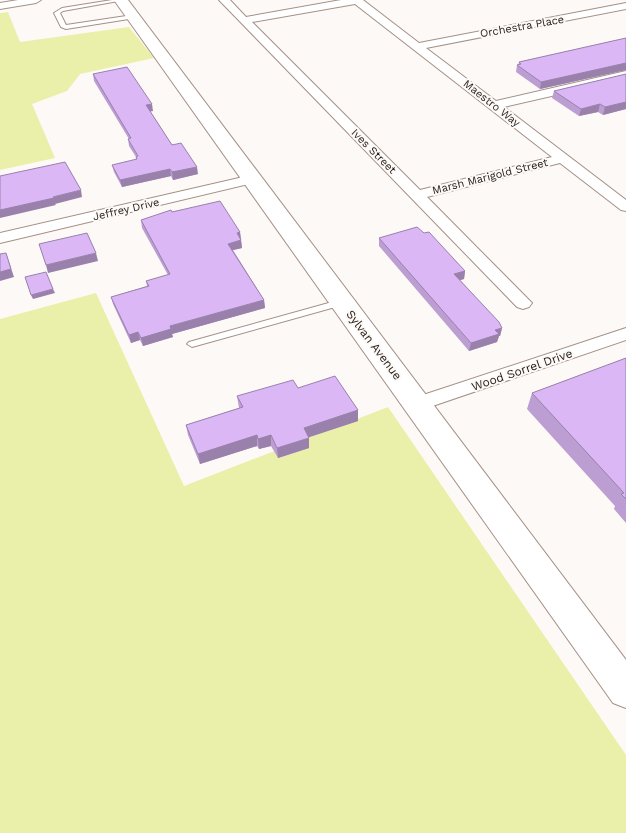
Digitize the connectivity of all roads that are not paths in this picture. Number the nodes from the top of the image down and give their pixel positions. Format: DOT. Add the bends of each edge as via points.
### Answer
graph roads {
  1 [pos="36,0"];
  2 [pos="224,0"];
  3 [pos="358,0"];
  4 [pos="0,6"];
  5 [pos="125,6"];
  6 [pos="626,6"];
  7 [pos="81,7"];
  8 [pos="245,20"];
  9 [pos="91,24"];
  10 [pos="419,46"];
  11 [pos="626,75"];
  12 [pos="495,105"];
  13 [pos="562,158"];
  14 [pos="252,179"];
  15 [pos="416,195"];
  16 [pos="626,207"];
  17 [pos="0,238"];
  18 [pos="343,302"];
  19 [pos="523,303"];
  20 [pos="626,334"];
  21 [pos="192,344"];
  22 [pos="418,404"];
  23 [pos="626,690"];
  1 -- 4 [label="street"];
  2 -- 8 [label="street, Ives Street"];
  3 -- 8 [label="street"];
  3 -- 10 [label="street, Maestro Way"];
  5 -- 7 [label="lane"];
  5 -- 9 [label="lane"];
  5 -- 14 [label="main road, Sylvan Avenue"];
  6 -- 10 [label="street, Orchestra Place"];
  7 -- 9 [label="lane"];
  7 -- 9 [label="lane" via="58,11 64,26"];
  8 -- 15 [label="street, Ives Street"];
  10 -- 12 [label="street, Maestro Way"];
  11 -- 12 [label="street"];
  12 -- 13 [label="street, Maestro Way"];
  13 -- 15 [label="street, Marsh Marigold Street"];
  13 -- 16 [label="street, Maestro Way"];
  14 -- 17 [label="street, Jeffrey Drive"];
  14 -- 18 [label="main road, Sylvan Avenue"];
  15 -- 19 [label="street, Ives Street"];
  18 -- 21 [label="lane"];
  18 -- 22 [label="main road, Sylvan Avenue"];
  20 -- 22 [label="street, Wood Sorrel Drive"];
  22 -- 23 [label="main road, Sylvan Avenue"];
}
